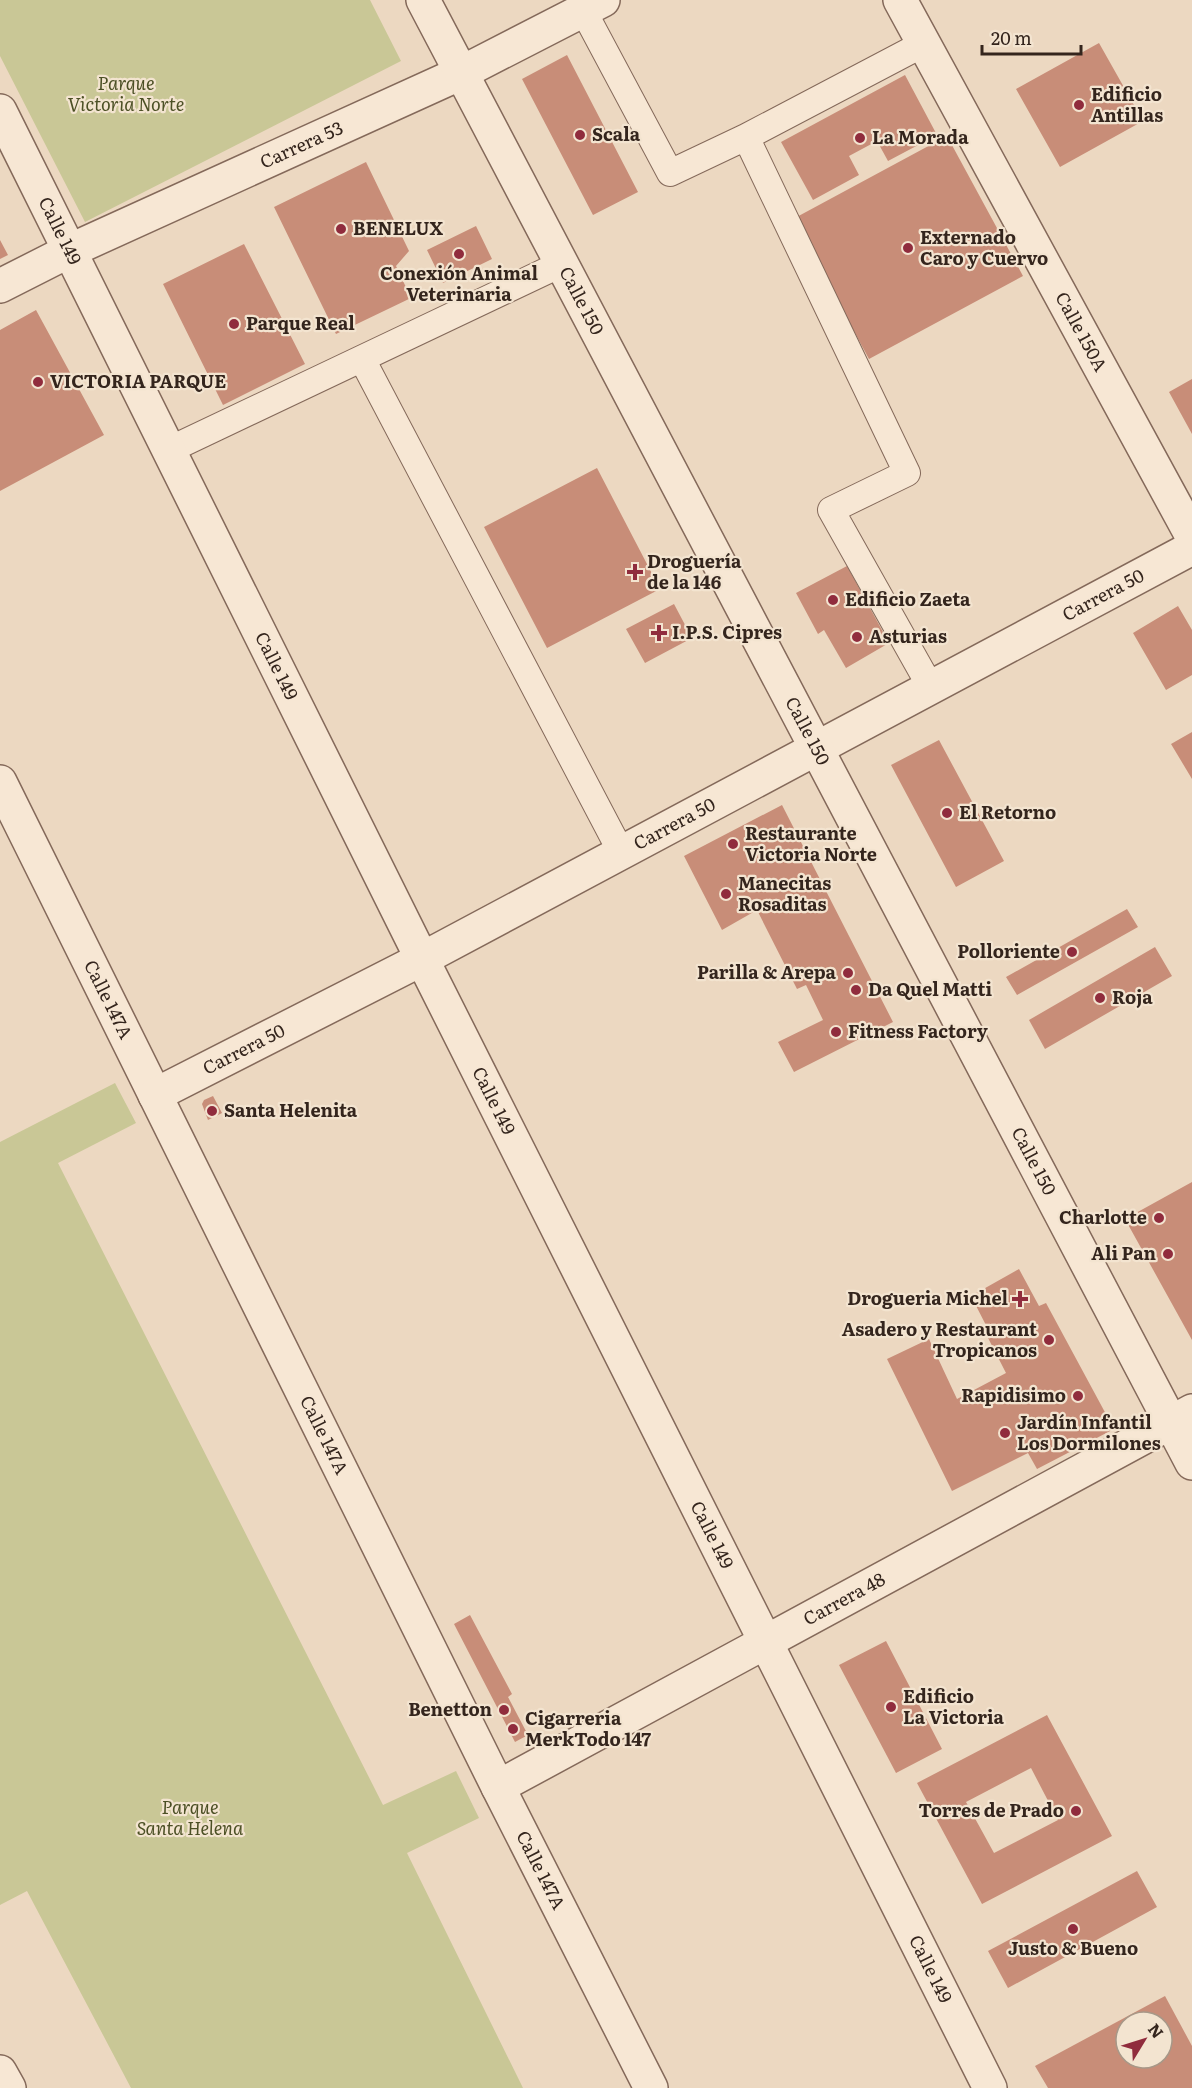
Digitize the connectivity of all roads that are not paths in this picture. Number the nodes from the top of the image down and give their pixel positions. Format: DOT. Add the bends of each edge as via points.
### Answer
graph roads {
  1 [pos="423,0"];
  2 [pos="900,0"];
  3 [pos="593,5"];
  4 [pos="923,44"];
  5 [pos="461,73"];
  6 [pos="0,111"];
  7 [pos="746,137"];
  8 [pos="69,250"];
  9 [pos="561,264"];
  10 [pos="0,286"];
  11 [pos="362,359"];
  12 [pos="168,450"];
  13 [pos="1192,536"];
  14 [pos="1192,548"];
  15 [pos="930,686"];
  16 [pos="816,748"];
  17 [pos="0,782"];
  18 [pos="621,852"];
  19 [pos="422,959"];
  20 [pos="155,1095"];
  21 [pos="1181,1416"];
  22 [pos="1192,1463"];
  23 [pos="765,1641"];
  24 [pos="498,1786"];
  25 [pos="0,2072"];
  26 [pos="9,2088"];
  27 [pos="651,2088"];
  28 [pos="990,2088"];
  1 -- 5 [label="street, Calle 150"];
  2 -- 4 [label="street, Calle 150A"];
  3 -- 5 [label="street, Carrera 53"];
  3 -- 7 [label="street" via="670,173"];
  4 -- 7 [label="street"];
  4 -- 13 [label="street, Calle 150A"];
  5 -- 8 [label="street, Carrera 53"];
  5 -- 9 [label="street, Calle 150"];
  6 -- 8 [label="street, Calle 149"];
  7 -- 15 [label="street" via="907,473 831,510"];
  8 -- 10 [label="street, Carrera 53"];
  8 -- 12 [label="street, Calle 149"];
  9 -- 11 [label="street"];
  9 -- 16 [label="street, Calle 150"];
  11 -- 12 [label="street"];
  11 -- 18 [label="street"];
  12 -- 19 [label="street, Calle 149"];
  14 -- 15 [label="street, Carrera 50"];
  15 -- 16 [label="street, Carrera 50"];
  16 -- 18 [label="street, Carrera 50"];
  16 -- 21 [label="street, Calle 150"];
  17 -- 20 [label="street, Calle 147A"];
  18 -- 19 [label="street, Carrera 50"];
  19 -- 20 [label="street, Carrera 50"];
  19 -- 23 [label="street, Calle 149"];
  20 -- 24 [label="street, Calle 147A"];
  21 -- 22 [label="street, Calle 150"];
  21 -- 23 [label="street, Carrera 48"];
  23 -- 24 [label="street, Carrera 48"];
  23 -- 28 [label="street, Calle 149"];
  24 -- 27 [label="street, Calle 147A"];
  25 -- 26 [label="street"];
}
